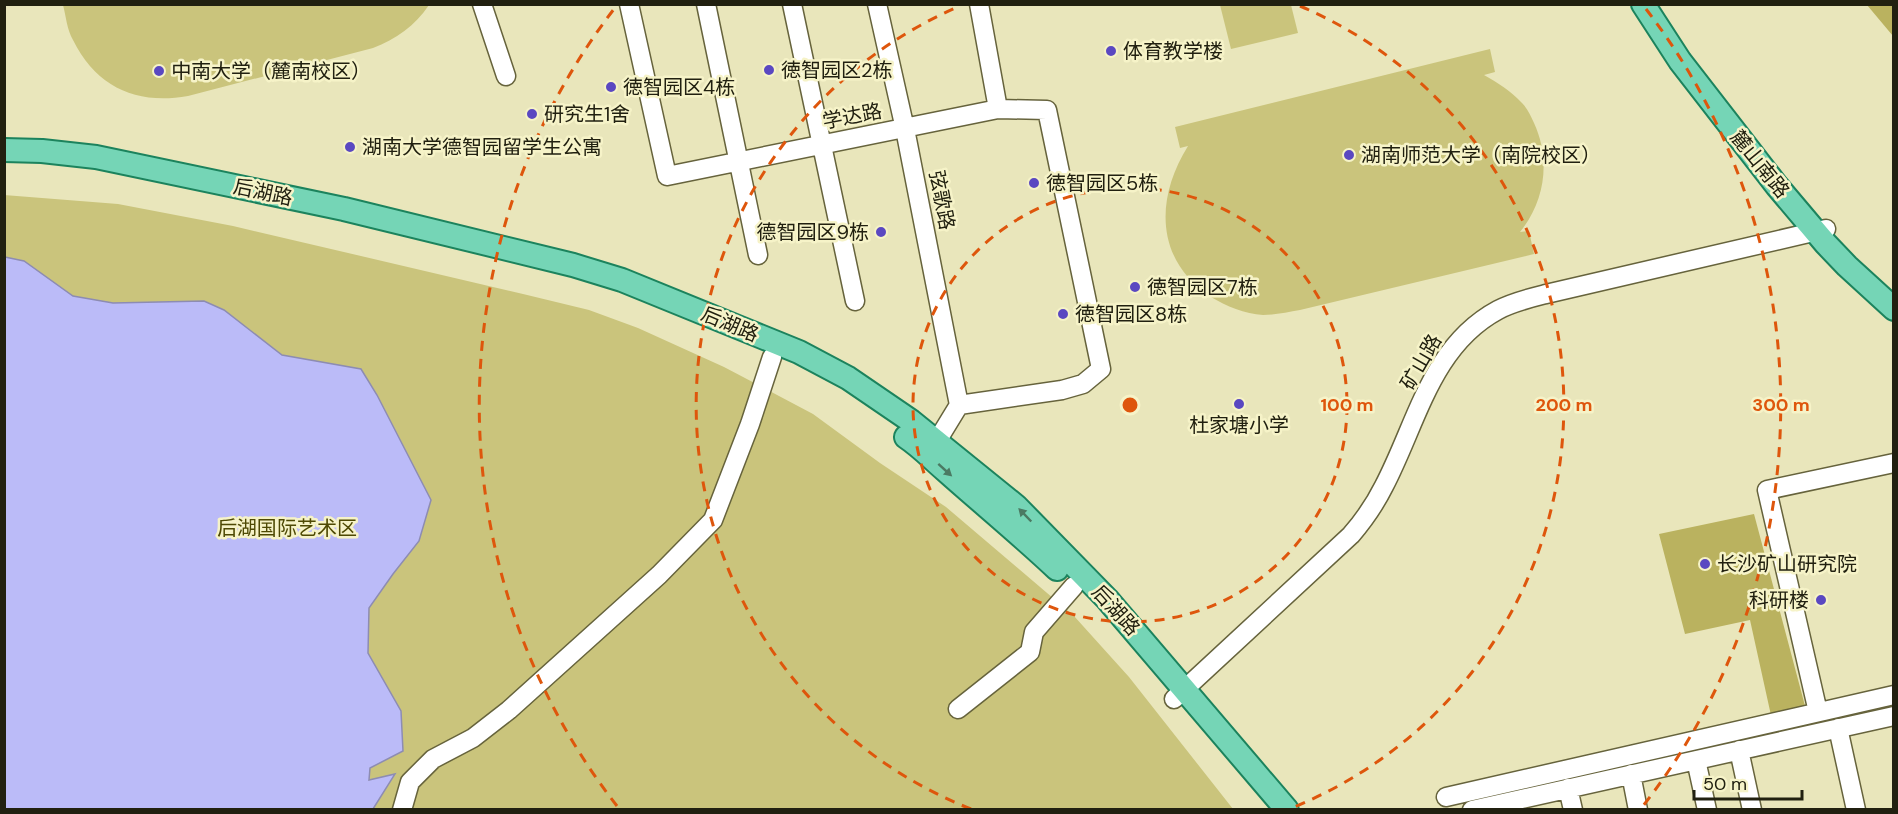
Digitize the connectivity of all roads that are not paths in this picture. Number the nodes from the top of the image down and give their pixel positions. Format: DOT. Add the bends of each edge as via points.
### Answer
graph roads {
  1 [pos="482,4"];
  2 [pos="629,4"];
  3 [pos="706,4"];
  4 [pos="792,4"];
  5 [pos="877,4"];
  6 [pos="979,4"];
  7 [pos="1642,4"];
  8 [pos="1656,4"];
  9 [pos="506,76"];
  10 [pos="998,109"];
  11 [pos="904,129"];
  12 [pos="822,145"];
  13 [pos="4,150"];
  14 [pos="4,162"];
  15 [pos="739,162"];
  16 [pos="1818,226"];
  17 [pos="758,255"];
  18 [pos="1893,292"];
  19 [pos="855,301"];
  20 [pos="1893,309"];
  21 [pos="772,357"];
  22 [pos="959,405"];
  23 [pos="937,441"];
  24 [pos="1893,463"];
  25 [pos="1074,586"];
  26 [pos="1176,690"];
  27 [pos="1893,695"];
  28 [pos="958,709"];
  29 [pos="1818,712"];
  30 [pos="1893,716"];
  31 [pos="1838,728"];
  32 [pos="1739,750"];
  33 [pos="1696,760"];
  34 [pos="1631,774"];
  35 [pos="1568,788"];
  36 [pos="1446,797"];
  37 [pos="1503,806"];
  38 [pos="402,810"];
  39 [pos="1268,810"];
  40 [pos="1287,810"];
  41 [pos="1472,810"];
  42 [pos="1573,810"];
  43 [pos="1638,810"];
  44 [pos="1707,810"];
  45 [pos="1752,810"];
  46 [pos="1856,810"];
  1 -- 9 [label="street"];
  2 -- 15 [label="street, 学达路" via="667,176"];
  3 -- 15 [label="street"];
  4 -- 12 [label="street"];
  5 -- 11 [label="street, 弦歌路"];
  6 -- 10 [label="street"];
  7 -- 16 [label="main road, 麓山南路" via="1748,151"];
  8 -- 16 [label="main road, 麓山南路"];
  10 -- 11 [label="street, 学达路"];
  10 -- 22 [label="street, 学达路" via="1047,110 1101,369 1083,384 1062,390"];
  11 -- 12 [label="street, 学达路"];
  11 -- 22 [label="street, 弦歌路"];
  12 -- 15 [label="street, 学达路"];
  12 -- 19 [label="street"];
  13 -- 23 [label="main road, 后湖路" via="96,157 344,209 584,268 799,352 848,378"];
  14 -- 21 [label="main road, 后湖路" via="118,172 180,183 516,262 622,293"];
  15 -- 17 [label="street"];
  16 -- 18 [label="main road, 麓山南路"];
  16 -- 20 [label="main road, 麓山南路" via="1847,266"];
  16 -- 26 [label="street, 矿山路" via="1545,286 1507,297 1477,314 1454,333 1435,360 1372,493 1345,531"];
  21 -- 25 [label="main road, 后湖路, one-way" via="847,394 923,448"];
  21 -- 38 [label="street" via="713,520 659,575 509,710 473,738 433,759 410,782"];
  22 -- 23 [label="street"];
  26 -- 23 [label="main road, 后湖路, one-way" via="1107,599 1016,506"];
  24 -- 29 [label="street" via="1767,490"];
  25 -- 26 [label="main road, 后湖路"];
  25 -- 28 [label="street" via="1034,632 1030,652"];
  26 -- 39 [label="main road, 后湖路"];
  26 -- 40 [label="main road, 后湖路"];
  27 -- 29 [label="street"];
  29 -- 36 [label="street"];
  30 -- 31 [label="street"];
  31 -- 32 [label="street"];
  31 -- 46 [label="street"];
  32 -- 33 [label="street"];
  32 -- 45 [label="street"];
  33 -- 34 [label="street"];
  33 -- 44 [label="street"];
  34 -- 35 [label="street"];
  34 -- 43 [label="street"];
  35 -- 37 [label="street"];
  35 -- 42 [label="street"];
  37 -- 41 [label="street"];
}
